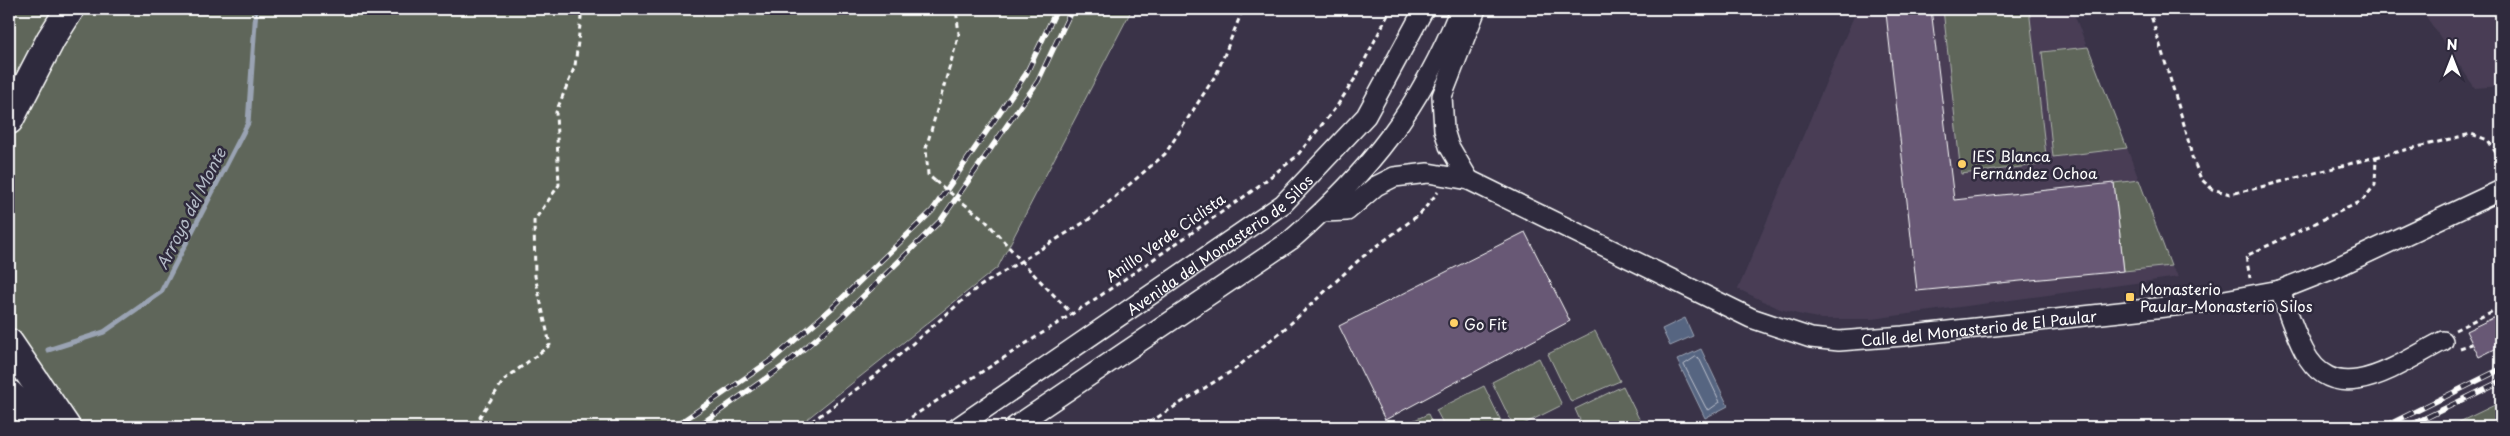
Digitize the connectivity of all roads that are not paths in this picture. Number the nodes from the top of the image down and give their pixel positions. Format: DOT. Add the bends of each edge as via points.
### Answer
graph roads {
  1 [pos="70,9"];
  2 [pos="1424,9"];
  3 [pos="1460,9"];
  4 [pos="1476,9"];
  5 [pos="9,120"];
  6 [pos="1468,180"];
  7 [pos="2501,190"];
  8 [pos="1323,212"];
  9 [pos="2280,290"];
  10 [pos="2450,338"];
  11 [pos="9,343"];
  12 [pos="9,394"];
  13 [pos="9,415"];
  14 [pos="22,427"];
  15 [pos="43,427"];
  16 [pos="66,427"];
  17 [pos="958,427"];
  18 [pos="1014,427"];
  1 -- 5 [label="highway"];
  2 -- 17 [label="street, Avenida del Monasterio de Silos" via="1366,116 1283,204"];
  3 -- 8 [label="street" via="1442,53 1398,127 1378,154"];
  4 -- 6 [label="street" via="1442,96 1444,130"];
  6 -- 8 [label="street, Calle del Monasterio de El Paular" via="1428,173 1394,177 1376,186 1347,211"];
  6 -- 9 [label="street, Calle del Monasterio de El Paular" via="1751,318 1810,338 1839,341 1886,338 2219,301"];
  7 -- 9 [label="street, Calle del Monasterio de El Paular" via="2333,270"];
  8 -- 18 [label="street" via="1291,240"];
  9 -- 10 [label="street" via="2307,357 2324,374 2337,380 2355,382 2372,377"];
  11 -- 16 [label="highway"];
  12 -- 15 [label="highway"];
  13 -- 14 [label="highway"];
}
